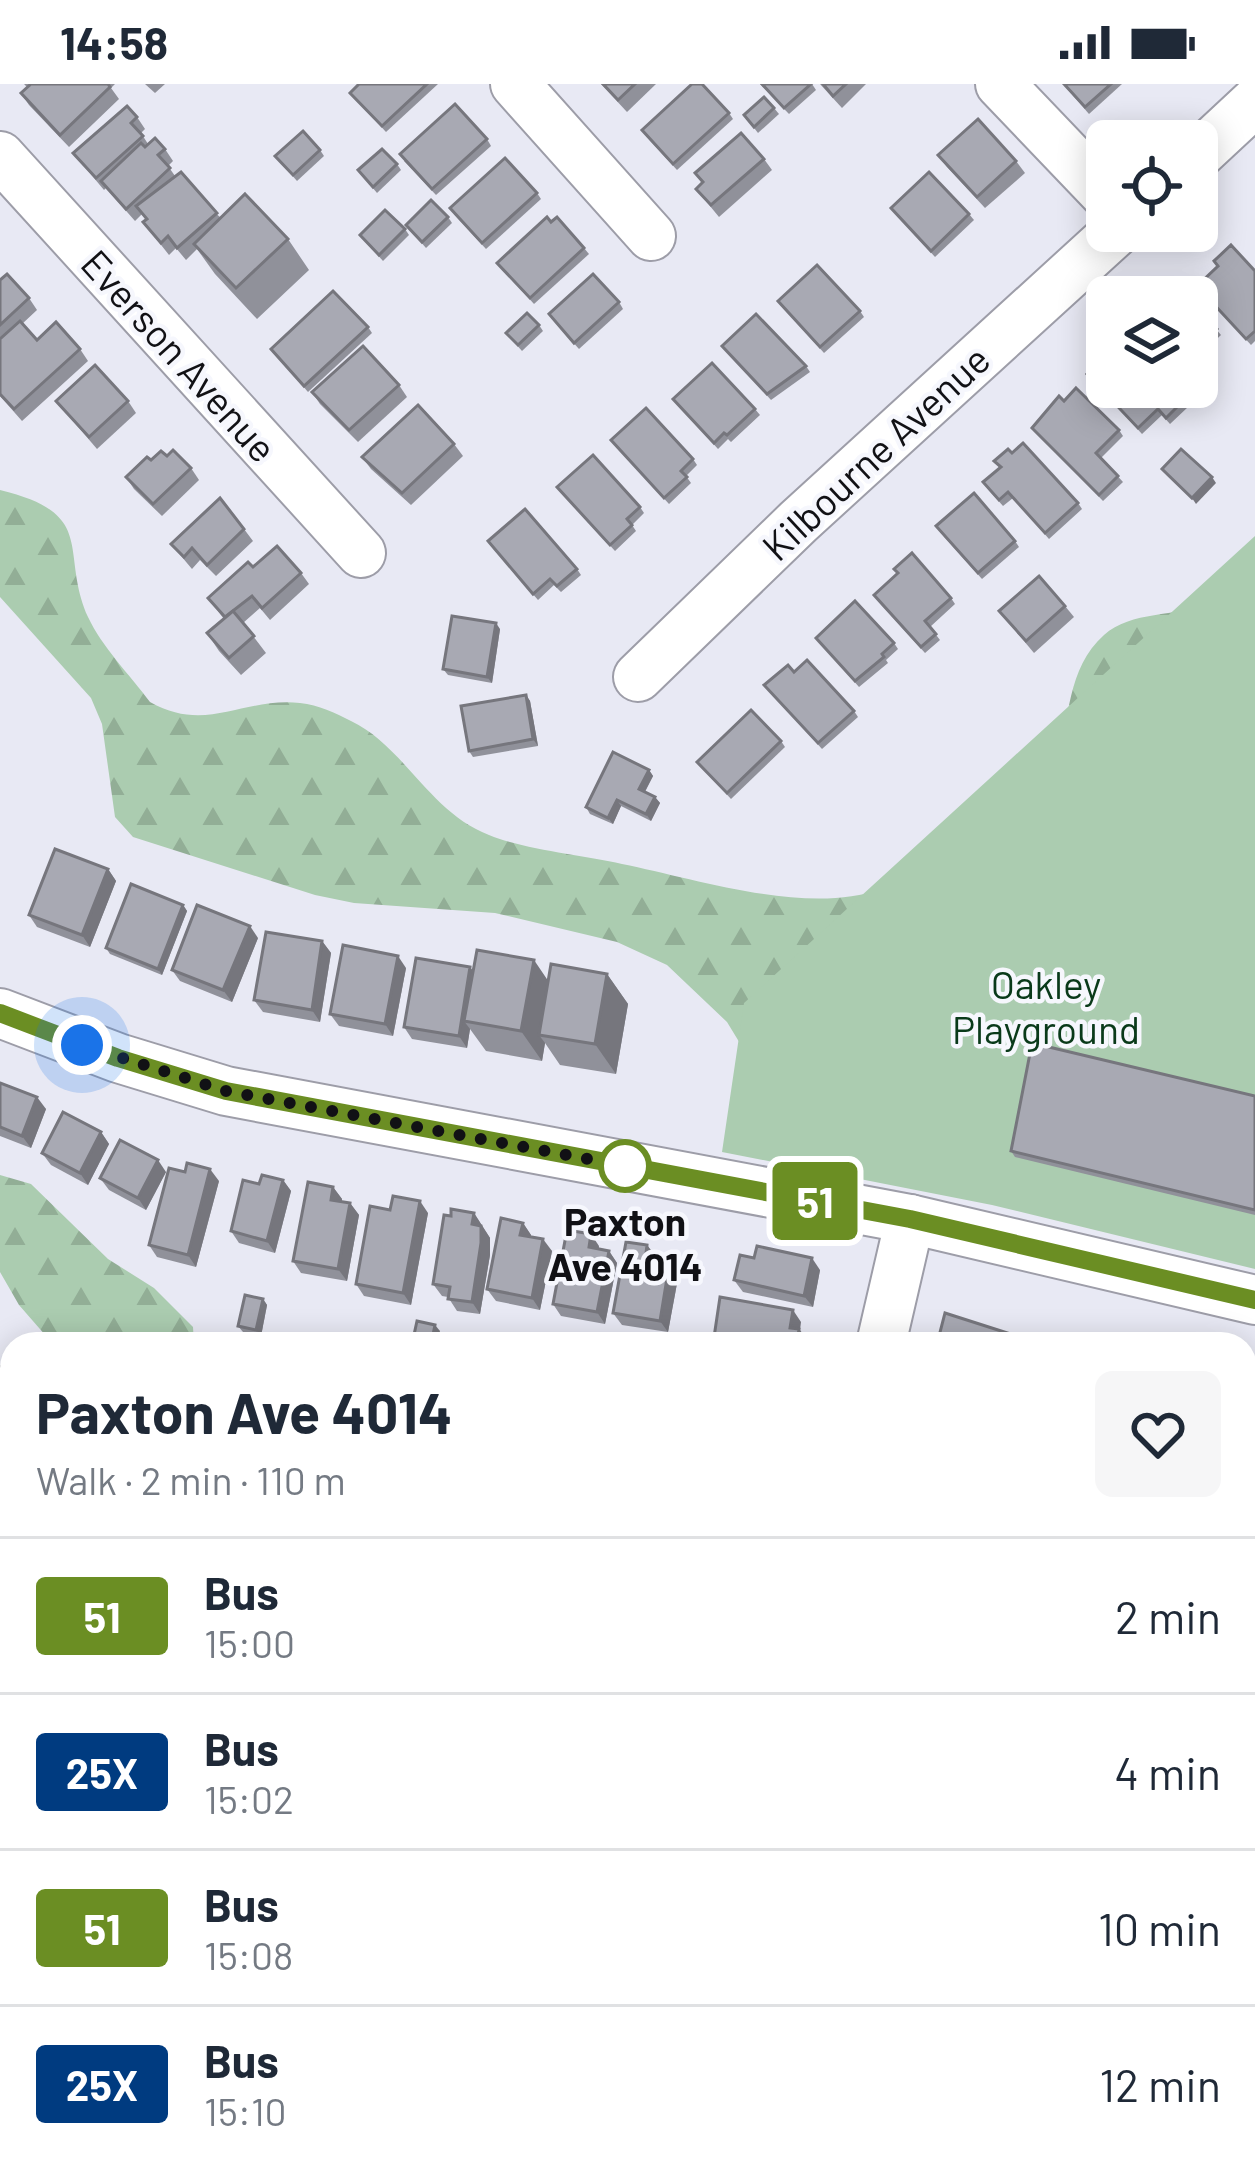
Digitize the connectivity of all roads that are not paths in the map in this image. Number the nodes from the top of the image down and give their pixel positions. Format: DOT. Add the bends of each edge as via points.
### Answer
graph roads {
  1 [pos="515,84"];
  2 [pos="1000,84"];
  3 [pos="1255,102"];
  4 [pos="1218,136"];
  5 [pos="0,156"];
  6 [pos="1086,174"];
  7 [pos="651,236"];
  8 [pos="1094,252"];
  9 [pos="361,553"];
  10 [pos="638,677"];
  11 [pos="0,1013"];
  12 [pos="910,1219"];
  13 [pos="1255,1300"];
  14 [pos="883,1332"];
  1 -- 7 [label="street"];
  2 -- 6 [label="street"];
  3 -- 4 [label="street"];
  5 -- 9 [label="street, Everson Avenue"];
  8 -- 10 [label="street, Kilbourne Avenue"];
  11 -- 12 [label="street" via="226,1091"];
  12 -- 13 [label="street"];
  12 -- 14 [label="street"];
}
